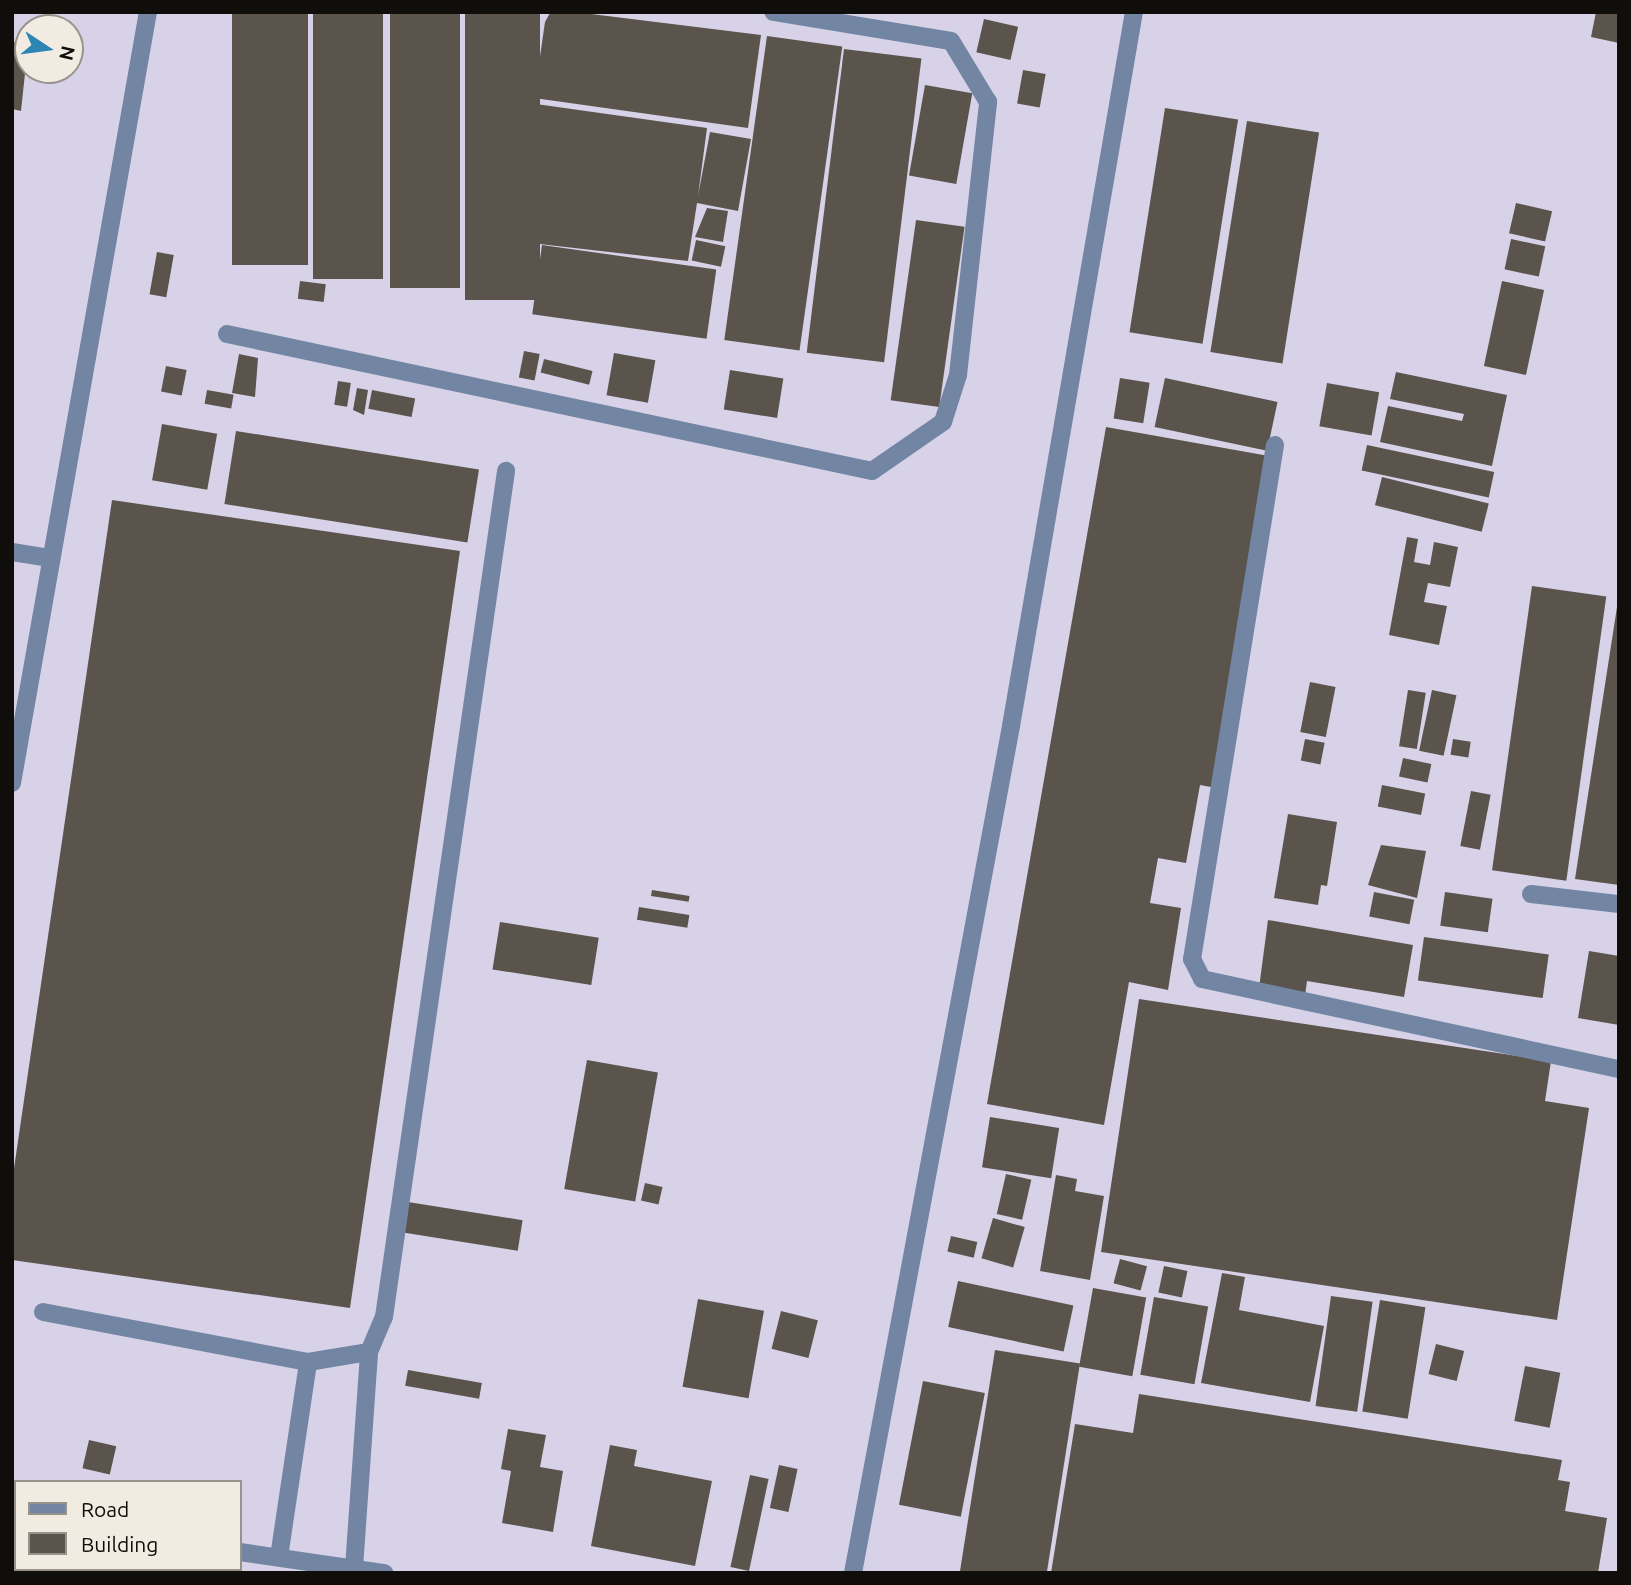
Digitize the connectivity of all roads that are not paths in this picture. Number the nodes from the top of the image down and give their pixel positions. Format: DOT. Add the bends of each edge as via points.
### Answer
graph roads {
  1 [pos="148,12"];
  2 [pos="773,12"];
  3 [pos="1134,12"];
  4 [pos="228,334"];
  5 [pos="1275,444"];
  6 [pos="506,471"];
  7 [pos="12,552"];
  8 [pos="48,558"];
  9 [pos="12,783"];
  10 [pos="1531,894"];
  11 [pos="1619,904"];
  12 [pos="1619,1069"];
  13 [pos="43,1312"];
  14 [pos="369,1352"];
  15 [pos="308,1362"];
  16 [pos="242,1552"];
  17 [pos="279,1557"];
  18 [pos="354,1568"];
  19 [pos="384,1573"];
  20 [pos="853,1573"];
  1 -- 8 [label="street"];
  2 -- 4 [label="street" via="951,41 988,102 951,398 943,422 872,471"];
  3 -- 20 [label="street" via="1013,712"];
  5 -- 12 [label="street" via="1192,958 1202,979"];
  6 -- 14 [label="street" via="384,1317"];
  7 -- 8 [label="street"];
  8 -- 9 [label="street"];
  10 -- 11 [label="street"];
  13 -- 15 [label="street"];
  14 -- 15 [label="street"];
  14 -- 18 [label="street"];
  15 -- 17 [label="street"];
  16 -- 17 [label="street"];
  17 -- 18 [label="street"];
  18 -- 19 [label="street"];
}
